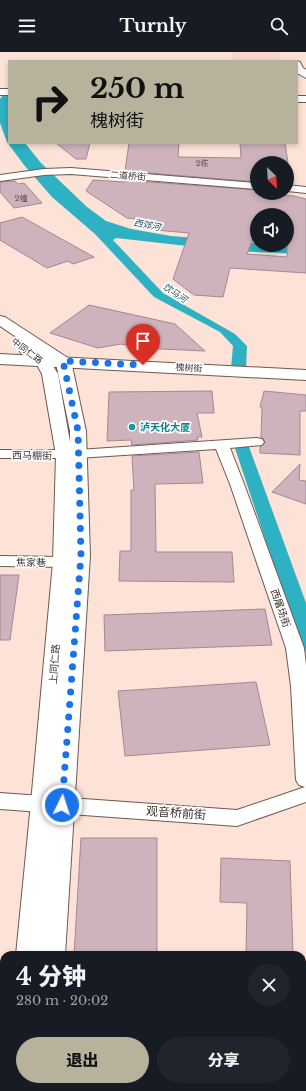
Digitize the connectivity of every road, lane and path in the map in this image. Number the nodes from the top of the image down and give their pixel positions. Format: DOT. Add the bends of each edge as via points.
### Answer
graph roads {
  1 [pos="0,178"];
  2 [pos="250,185"];
  3 [pos="294,189"];
  4 [pos="306,190"];
  5 [pos="0,320"];
  6 [pos="0,332"];
  7 [pos="0,359"];
  8 [pos="55,367"];
  9 [pos="0,372"];
  10 [pos="306,374"];
  11 [pos="306,386"];
  12 [pos="257,442"];
  13 [pos="221,444"];
  14 [pos="0,454"];
  15 [pos="71,455"];
  16 [pos="0,561"];
  17 [pos="62,562"];
  18 [pos="306,780"];
  19 [pos="306,794"];
  20 [pos="0,801"];
  21 [pos="52,804"];
  22 [pos="29,951"];
  23 [pos="52,951"];
  1 -- 2 [label="street, 二道桥街" via="61,171"];
  3 -- 4 [label="street"];
  5 -- 8 [label="street"];
  6 -- 8 [label="street, 中同仁路"];
  7 -- 8 [label="main road, 槐树街"];
  8 -- 9 [label="main road, 槐树街"];
  8 -- 10 [label="main road, 槐树街"];
  8 -- 11 [label="main road, 槐树街"];
  8 -- 15 [label="street, 上同仁路"];
  12 -- 13 [label="street"];
  13 -- 15 [label="street"];
  13 -- 18 [label="street, 西屠场街" via="295,648"];
  14 -- 15 [label="street, 西马棚街"];
  15 -- 17 [label="street, 上同仁路"];
  15 -- 21 [label="street" via="81,555"];
  16 -- 17 [label="street, 焦家巷"];
  17 -- 21 [label="street, 上同仁路"];
  19 -- 21 [label="street, 观音桥前街" via="237,818"];
  20 -- 21 [label="street, 观音桥前街"];
  21 -- 22 [label="street, 上同仁路"];
  21 -- 23 [label="street"];
}
